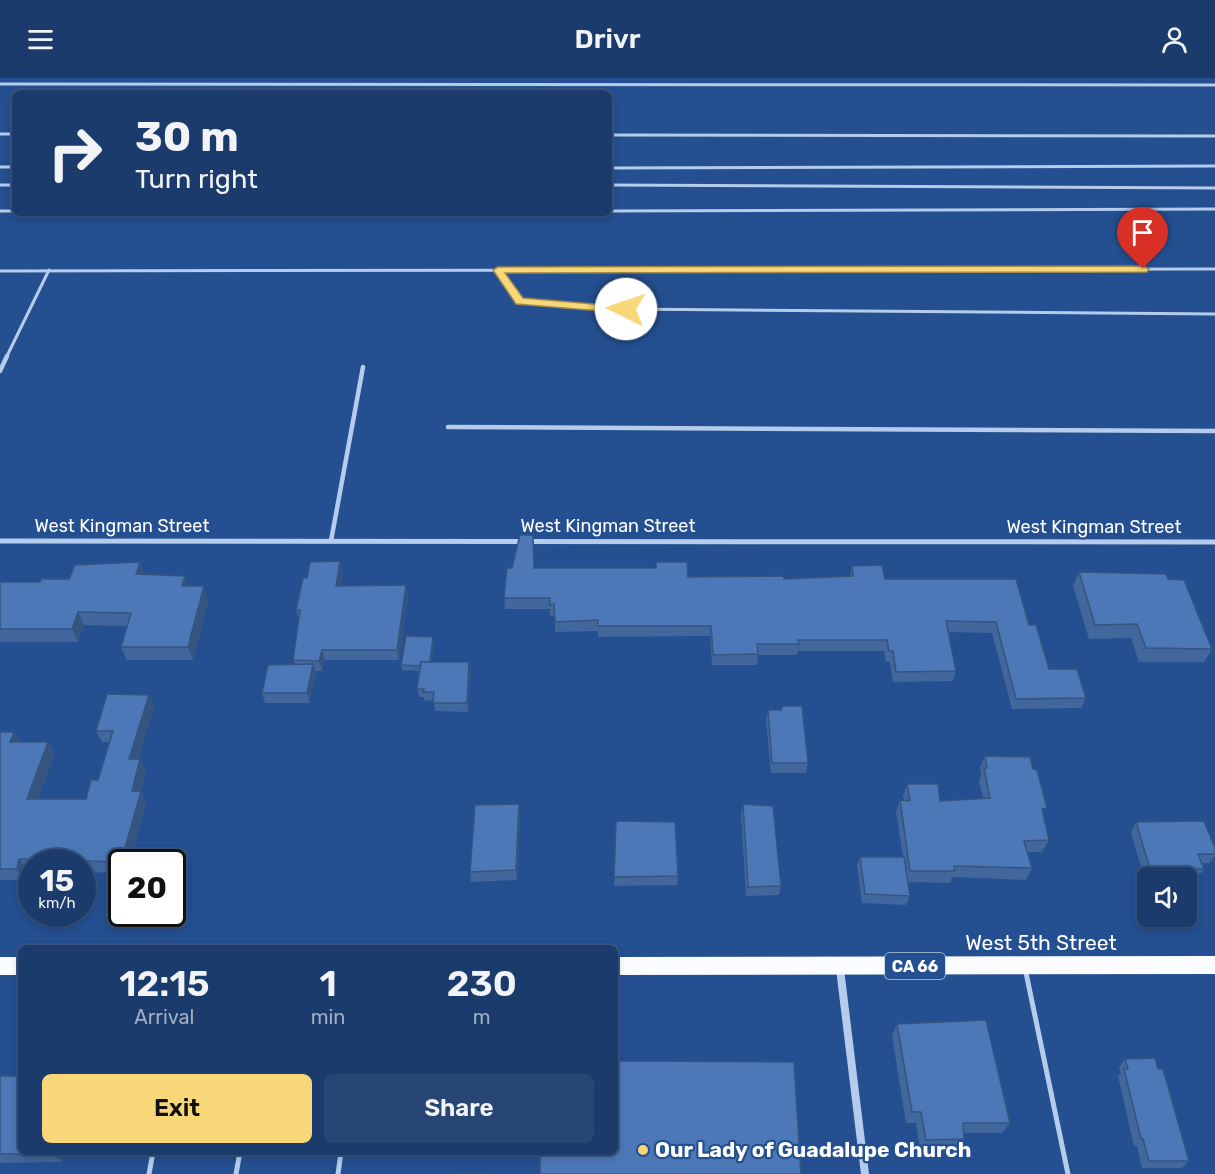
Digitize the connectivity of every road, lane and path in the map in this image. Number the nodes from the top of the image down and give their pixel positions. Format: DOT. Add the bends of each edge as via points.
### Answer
graph roads {
  1 [pos="0,84"];
  2 [pos="1215,85"];
  3 [pos="612,135"];
  4 [pos="1215,136"];
  5 [pos="1215,166"];
  6 [pos="612,168"];
  7 [pos="612,186"];
  8 [pos="1215,188"];
  9 [pos="1215,209"];
  10 [pos="612,211"];
  11 [pos="1215,269"];
  12 [pos="49,270"];
  13 [pos="498,270"];
  14 [pos="0,271"];
  15 [pos="1215,314"];
  16 [pos="363,367"];
  17 [pos="0,371"];
  18 [pos="448,427"];
  19 [pos="1215,431"];
  20 [pos="0,541"];
  21 [pos="331,541"];
  22 [pos="1215,542"];
  23 [pos="1215,965"];
  24 [pos="0,966"];
  25 [pos="18,966"];
  26 [pos="618,966"];
  27 [pos="839,966"];
  28 [pos="1024,966"];
  29 [pos="152,1155"];
  30 [pos="239,1155"];
  31 [pos="341,1155"];
  32 [pos="148,1174"];
  33 [pos="236,1174"];
  34 [pos="338,1174"];
  35 [pos="865,1174"];
  36 [pos="1068,1174"];
  1 -- 2 [label="lane"];
  3 -- 4 [label="lane"];
  5 -- 6 [label="lane"];
  7 -- 8 [label="lane"];
  9 -- 10 [label="lane"];
  11 -- 13 [label="lane"];
  12 -- 13 [label="lane"];
  12 -- 14 [label="lane"];
  12 -- 17 [label="lane"];
  13 -- 15 [label="lane" via="520,301 626,309"];
  16 -- 21 [label="lane"];
  18 -- 19 [label="lane"];
  20 -- 21 [label="street, West Kingman Street"];
  21 -- 22 [label="street, West Kingman Street"];
  23 -- 28 [label="main road, West 5th Street / CA 66"];
  24 -- 25 [label="main road"];
  26 -- 27 [label="main road, West 5th Street / CA 66"];
  27 -- 28 [label="main road, West 5th Street / CA 66"];
  27 -- 35 [label="street"];
  28 -- 36 [label="lane"];
  29 -- 32 [label="lane"];
  30 -- 33 [label="lane"];
  31 -- 34 [label="lane"];
}
